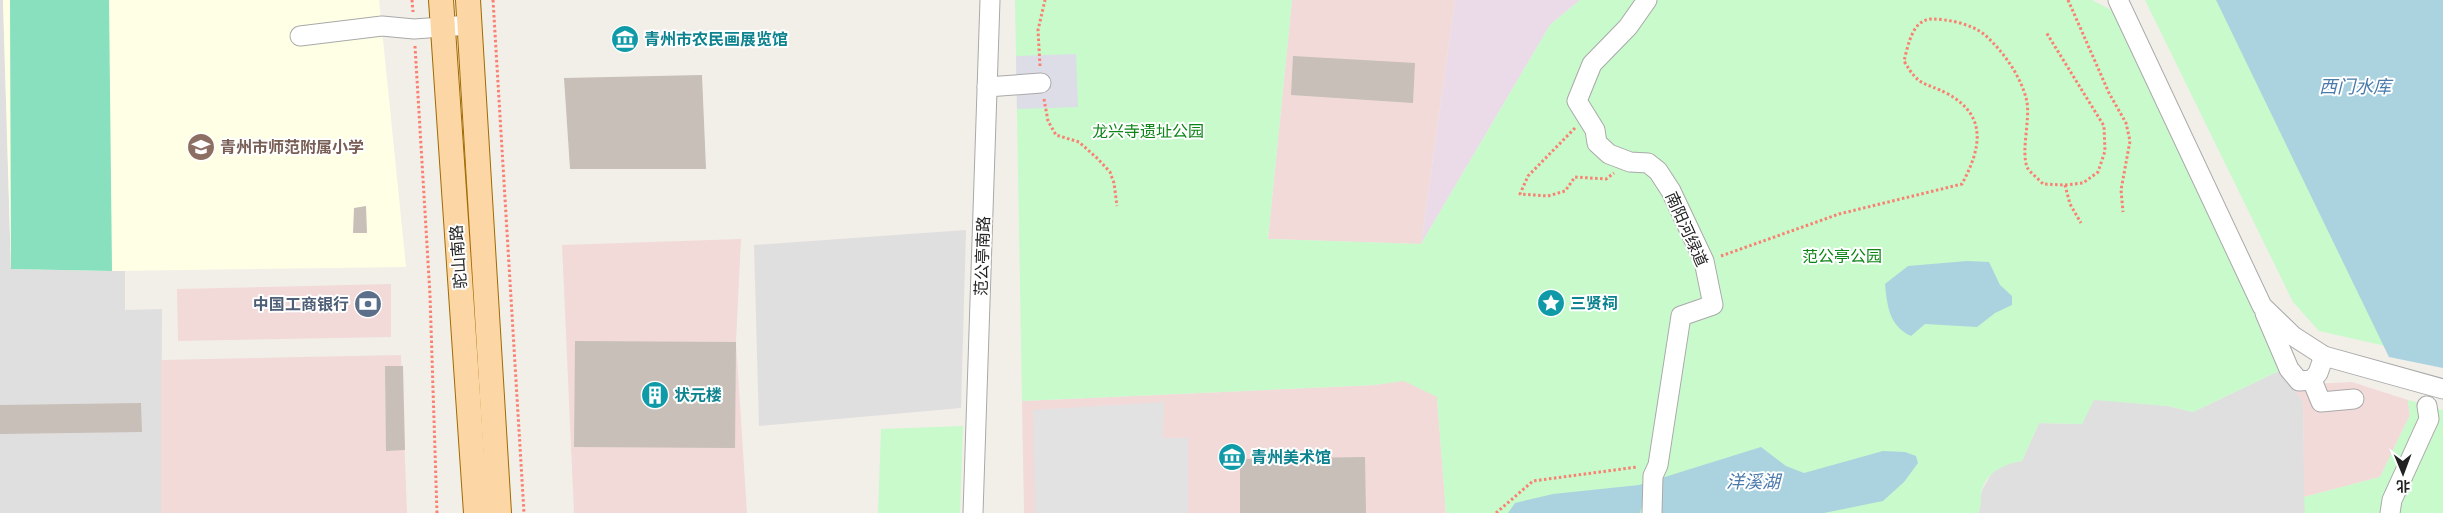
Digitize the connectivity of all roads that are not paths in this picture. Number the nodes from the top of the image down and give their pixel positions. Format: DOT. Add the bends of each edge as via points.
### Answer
graph roads {
  1 [pos="441,0"];
  2 [pos="468,0"];
  3 [pos="990,0"];
  4 [pos="1647,0"];
  5 [pos="2118,0"];
  6 [pos="470,25"];
  7 [pos="442,27"];
  8 [pos="300,36"];
  9 [pos="1042,83"];
  10 [pos="987,86"];
  11 [pos="2262,306"];
  12 [pos="2324,356"];
  13 [pos="2312,380"];
  14 [pos="2443,390"];
  15 [pos="2354,399"];
  16 [pos="2427,406"];
  17 [pos="1652,508"];
  18 [pos="476,513"];
  19 [pos="499,513"];
  20 [pos="973,513"];
  21 [pos="2390,513"];
  1 -- 7 [label="main road, 驼山南路"];
  2 -- 6 [label="main road, 驼山南路"];
  3 -- 10 [label="street, 范公亭南路"];
  4 -- 17 [label="street, 南阳河绿道" via="1628,27 1592,64 1577,101 1595,130 1597,143 1609,154 1630,162 1648,163 1658,171 1704,261 1713,305 1680,316 1655,470"];
  5 -- 11 [label="street"];
  6 -- 7 [label="street"];
  6 -- 19 [label="main road, 驼山南路"];
  7 -- 8 [label="street" via="382,26"];
  7 -- 18 [label="main road, 驼山南路"];
  9 -- 10 [label="street"];
  10 -- 20 [label="street, 范公亭南路"];
  11 -- 12 [label="street" via="2293,336"];
  11 -- 13 [label="street" via="2289,369 2299,380"];
  12 -- 13 [label="street"];
  12 -- 14 [label="street"];
  13 -- 15 [label="street" via="2321,402"];
  16 -- 21 [label="street" via="2429,419 2392,500"];
}
